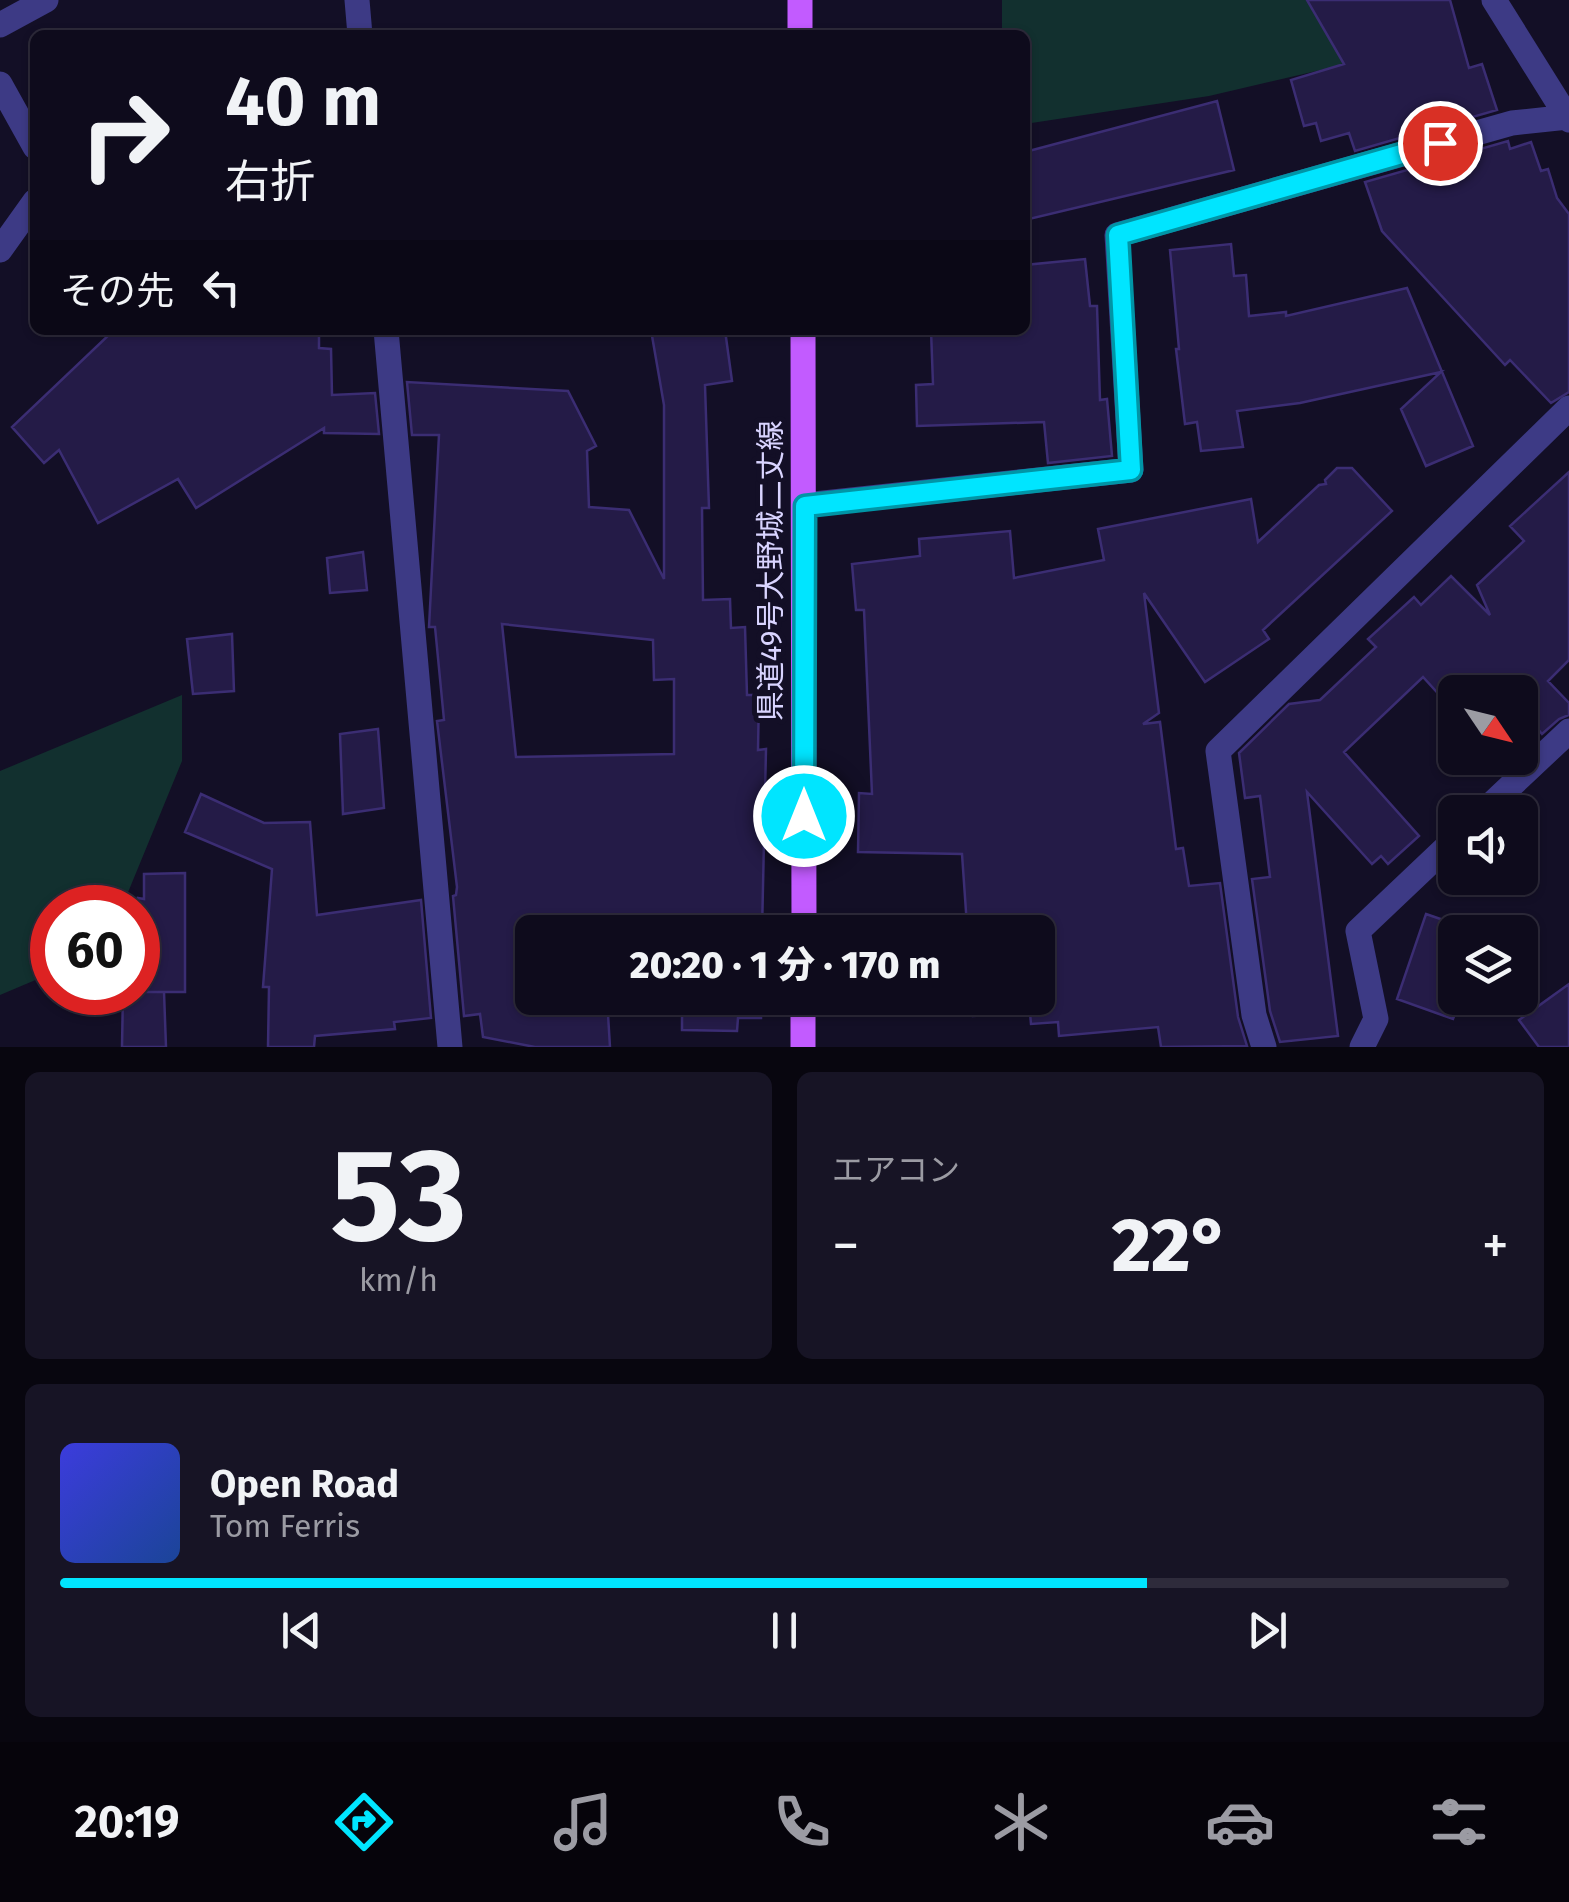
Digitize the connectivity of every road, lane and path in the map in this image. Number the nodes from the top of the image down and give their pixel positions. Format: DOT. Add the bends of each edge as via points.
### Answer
graph roads {
  1 [pos="46,0"];
  2 [pos="356,0"];
  3 [pos="800,0"];
  4 [pos="1494,0"];
  5 [pos="0,25"];
  6 [pos="359,30"];
  7 [pos="800,30"];
  8 [pos="0,84"];
  9 [pos="1569,118"];
  10 [pos="30,138"];
  11 [pos="30,208"];
  12 [pos="0,250"];
  13 [pos="386,335"];
  14 [pos="803,335"];
  15 [pos="1569,408"];
  16 [pos="805,506"];
  17 [pos="1569,731"];
  18 [pos="1501,795"];
  19 [pos="1438,855"];
  20 [pos="804,915"];
  21 [pos="804,1015"];
  22 [pos="450,1047"];
  23 [pos="803,1047"];
  24 [pos="1264,1047"];
  25 [pos="1362,1047"];
  1 -- 5 [label="street"];
  2 -- 6 [label="street"];
  3 -- 7 [label="main road"];
  4 -- 9 [label="street"];
  8 -- 10 [label="street"];
  9 -- 16 [label="street" via="1512,123 1118,235 1131,470"];
  11 -- 12 [label="street"];
  13 -- 22 [label="street"];
  14 -- 16 [label="main road, 県道49号大野城二丈線"];
  15 -- 24 [label="street" via="1218,751"];
  16 -- 20 [label="main road, 県道49号大野城二丈線"];
  17 -- 18 [label="street"];
  19 -- 25 [label="street" via="1358,931 1376,1018"];
  21 -- 23 [label="main road"];
}
